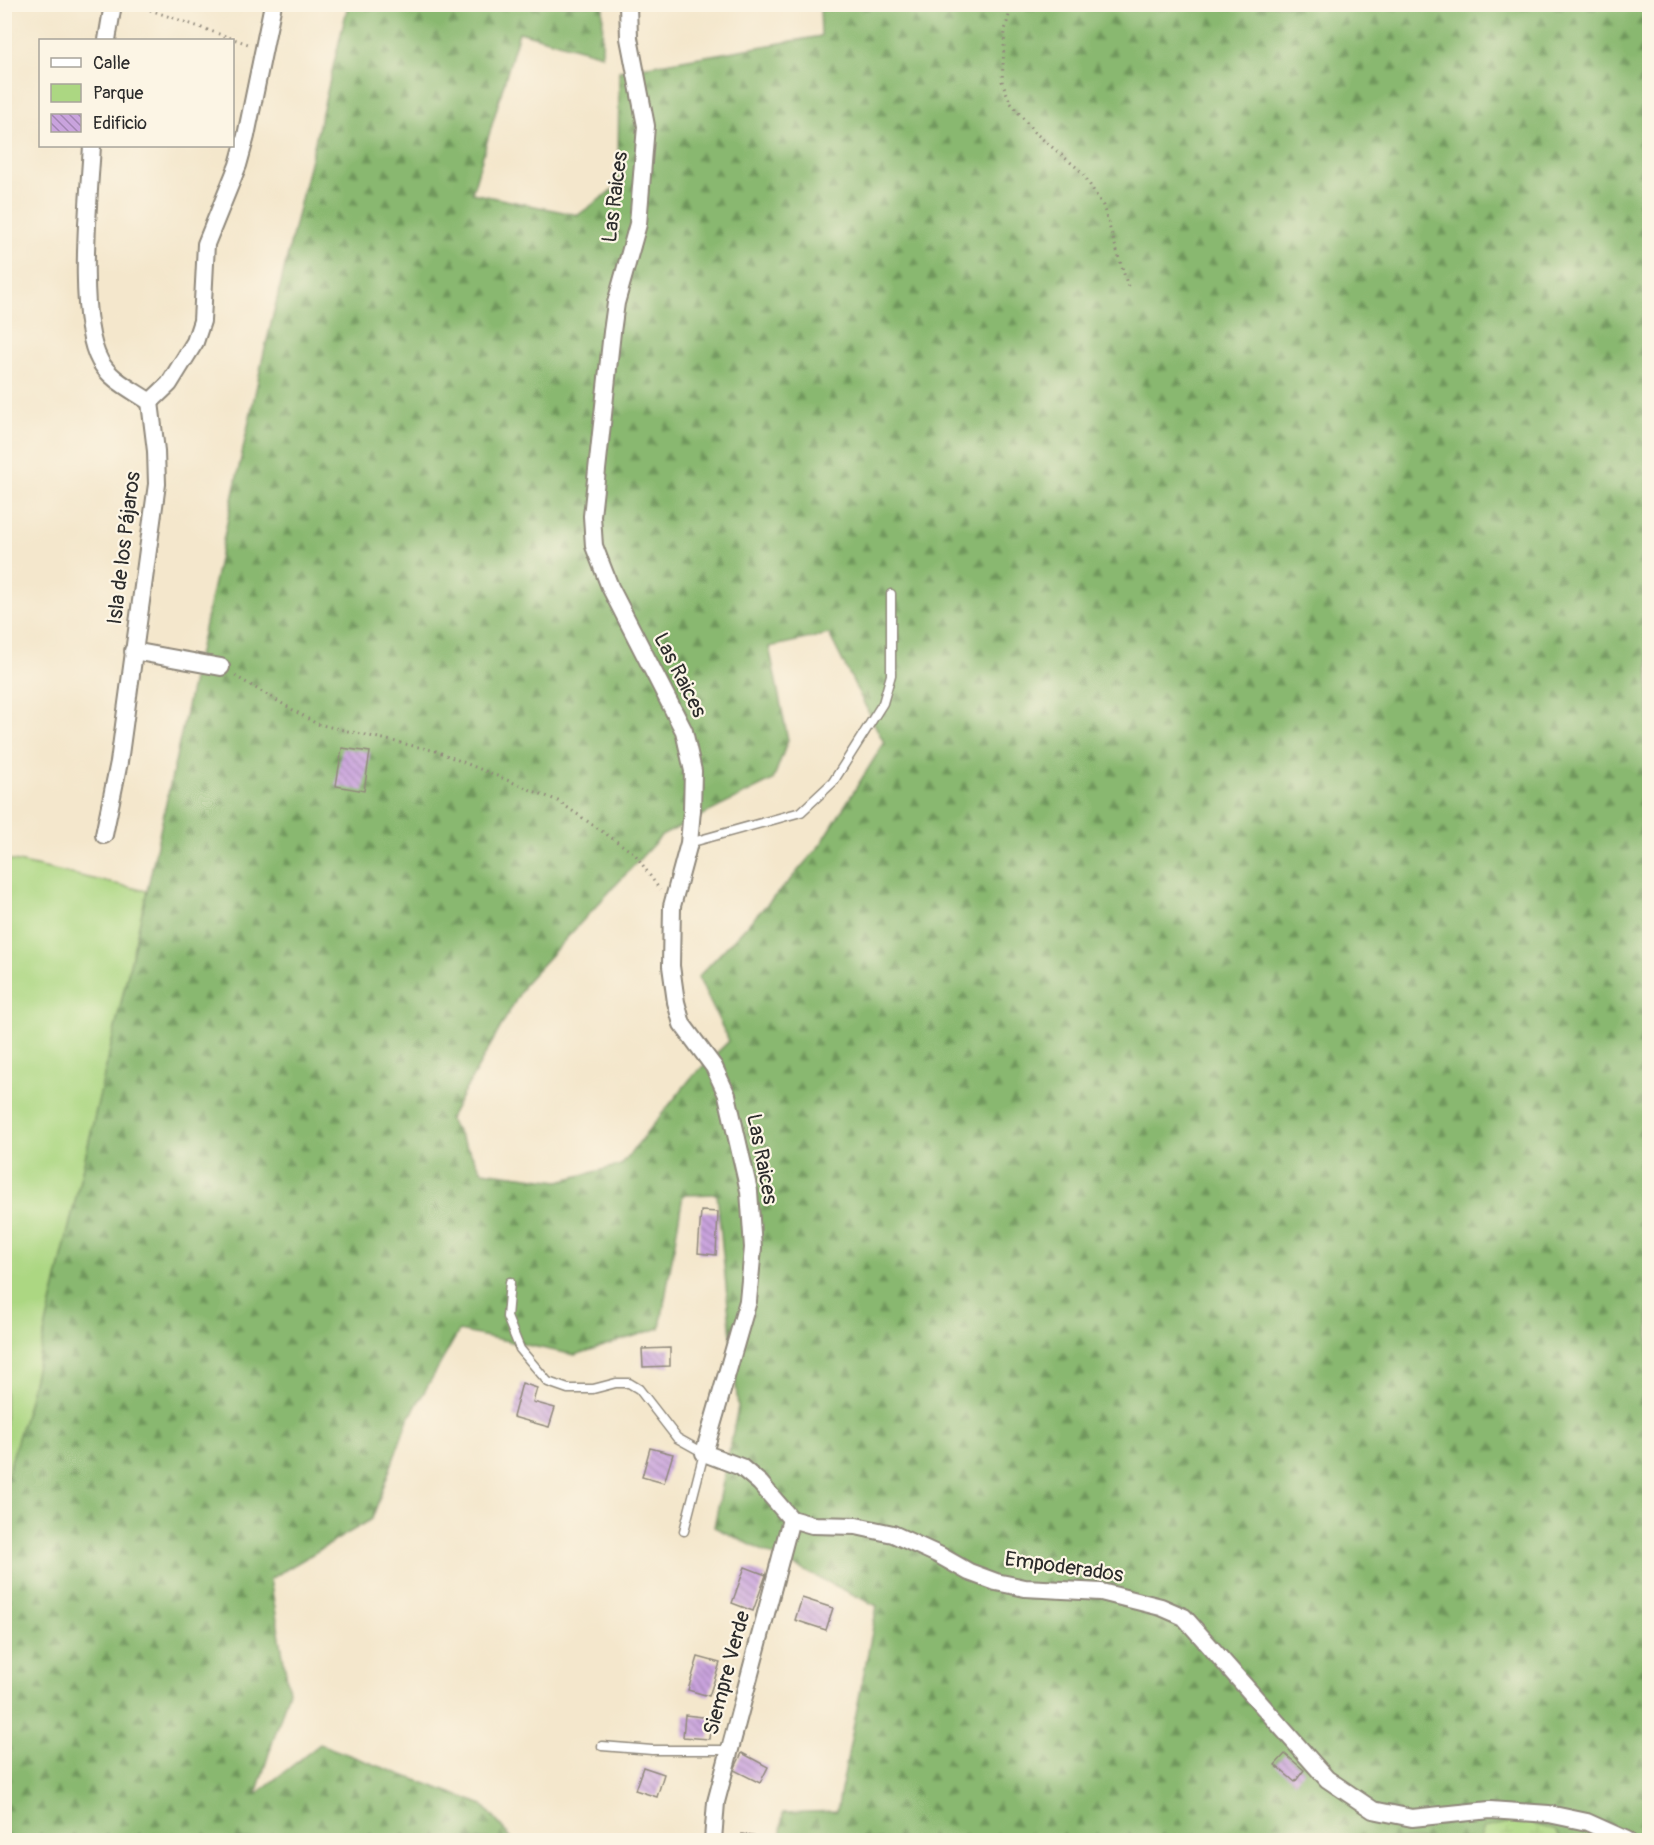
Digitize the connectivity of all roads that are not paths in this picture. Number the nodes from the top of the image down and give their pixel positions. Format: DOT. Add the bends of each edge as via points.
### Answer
graph roads {
  1 [pos="113,4"];
  2 [pos="273,4"];
  3 [pos="628,4"];
  4 [pos="107,39"];
  5 [pos="92,147"];
  6 [pos="150,402"];
  7 [pos="891,594"];
  8 [pos="133,651"];
  9 [pos="221,667"];
  10 [pos="104,835"];
  11 [pos="689,843"];
  12 [pos="510,1282"];
  13 [pos="704,1453"];
  14 [pos="791,1519"];
  15 [pos="684,1531"];
  16 [pos="602,1746"];
  17 [pos="729,1750"];
  18 [pos="712,1840"];
  19 [pos="1627,1840"];
  1 -- 4 [label="street"];
  2 -- 6 [label="street" via="238,165 206,244 202,321 195,342 169,384"];
  3 -- 11 [label="street, Las Raices" via="629,38 646,126 638,224 612,332 592,516 594,546 610,588 684,731 693,771"];
  5 -- 6 [label="street" via="87,299 92,340 110,375"];
  6 -- 8 [label="street, Isla de los Pájaros" via="157,484"];
  7 -- 11 [label="lane" via="891,675 882,703 833,782 801,812"];
  8 -- 9 [label="street"];
  8 -- 10 [label="street, Isla de los Pájaros" via="119,762"];
  11 -- 13 [label="street, Las Raices" via="672,906 671,966 676,1002 682,1024 714,1067 727,1095 749,1191 753,1248 748,1302"];
  12 -- 13 [label="lane" via="507,1317 520,1349 548,1382 568,1389 629,1383 639,1389 677,1438"];
  13 -- 14 [label="street" via="741,1467"];
  13 -- 15 [label="lane, Las Raices"];
  14 -- 17 [label="street, Siempre Verde"];
  14 -- 19 [label="street, Empoderados" via="893,1534 996,1582 1025,1588 1101,1592 1184,1617 1327,1779 1373,1810 1412,1818 1490,1810 1549,1814 1587,1822"];
  16 -- 17 [label="lane"];
  17 -- 18 [label="street, Siempre Verde" via="716,1802"];
}
